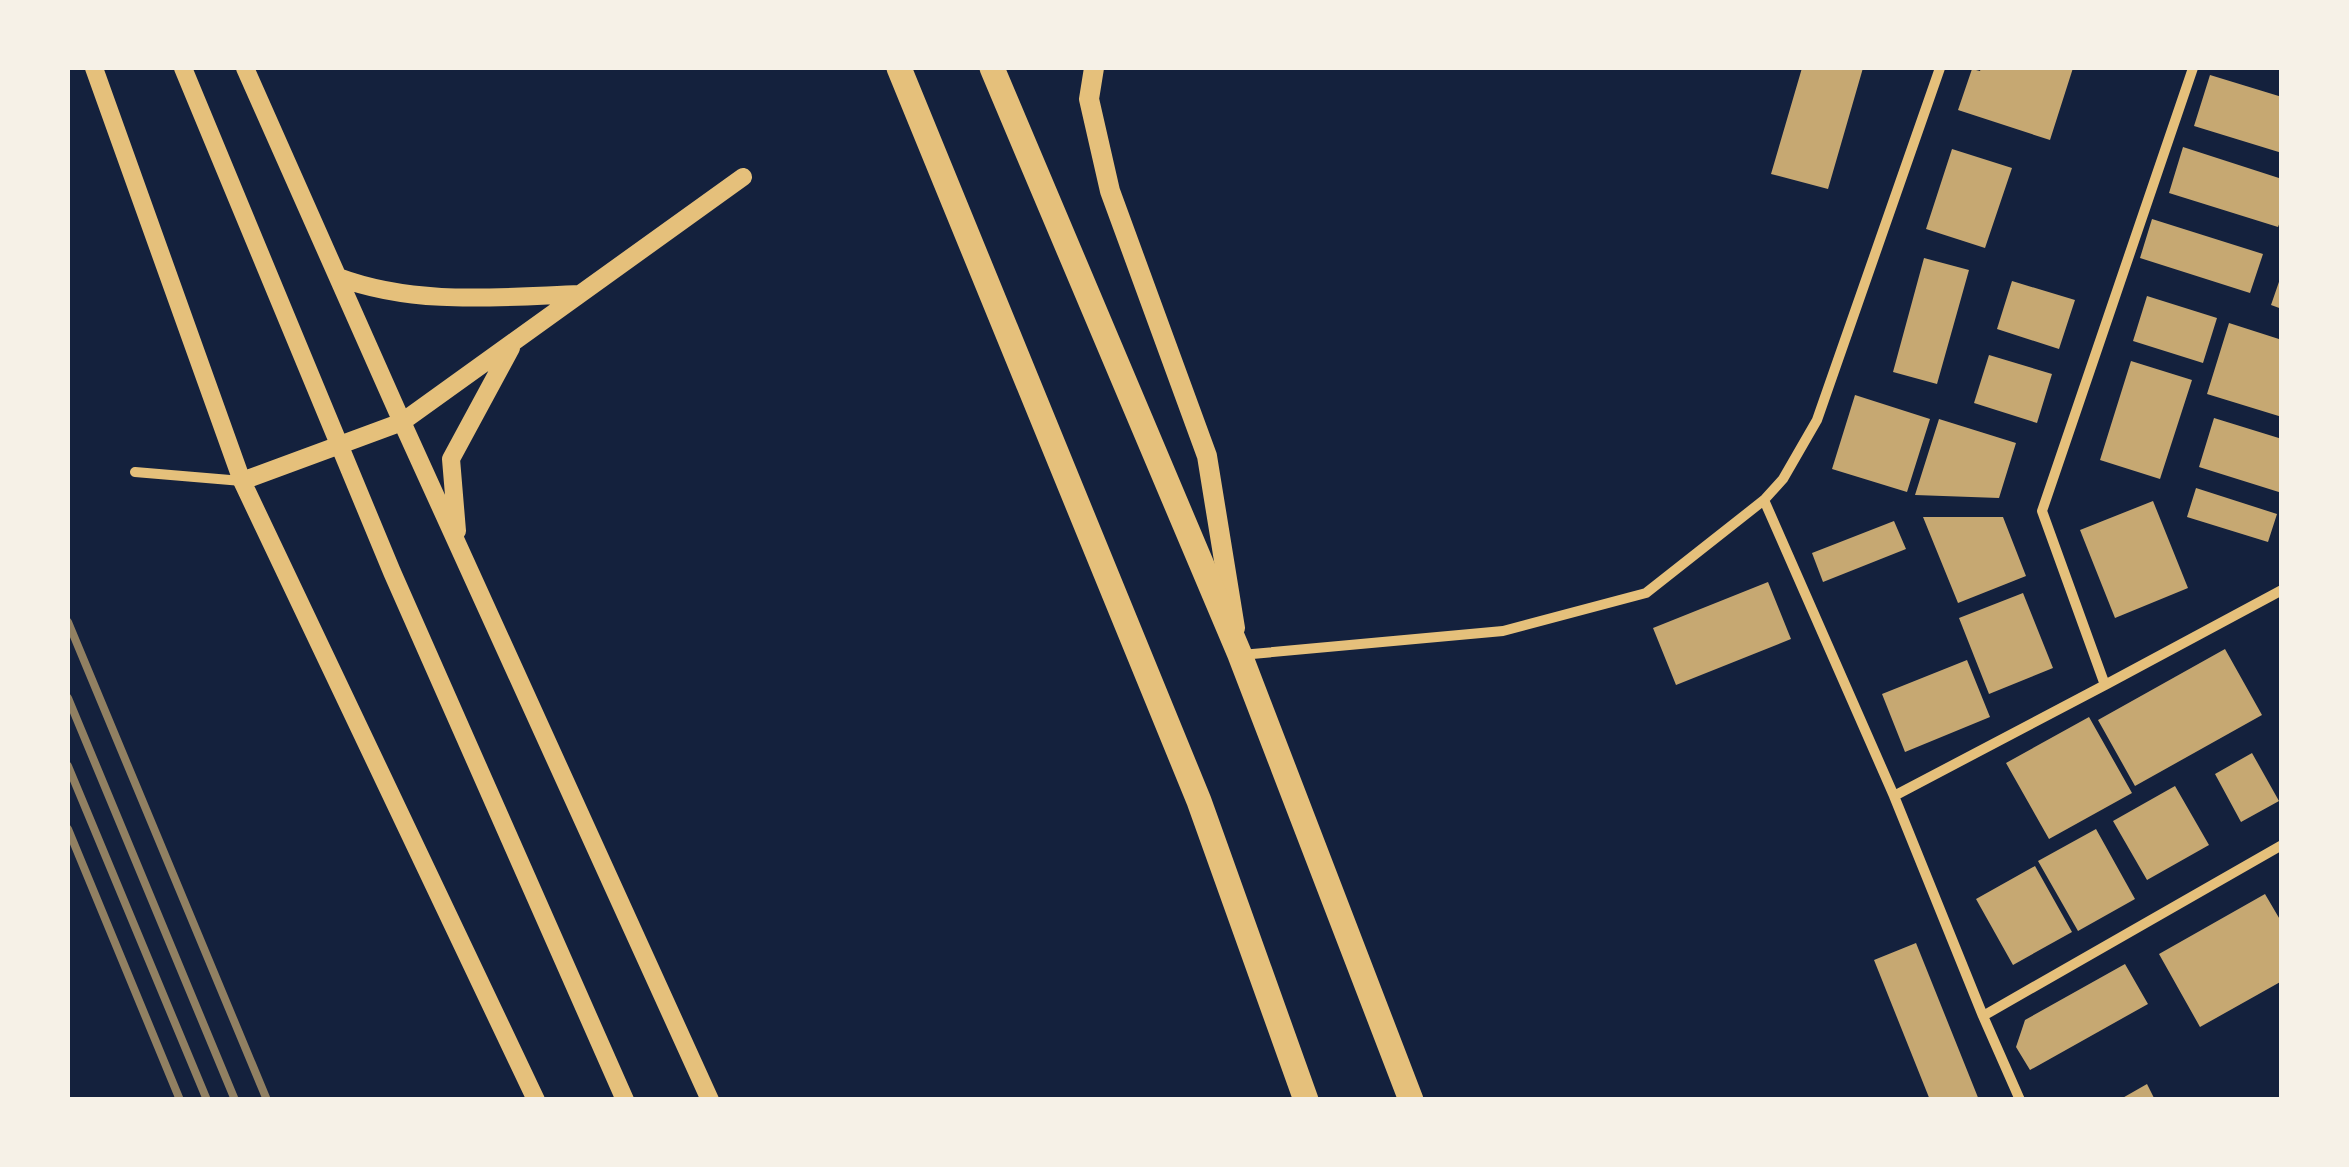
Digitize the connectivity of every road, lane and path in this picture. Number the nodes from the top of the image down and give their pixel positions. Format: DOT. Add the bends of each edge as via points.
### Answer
graph roads {
  1 [pos="94,68"];
  2 [pos="182,68"];
  3 [pos="246,68"];
  4 [pos="899,68"];
  5 [pos="992,68"];
  6 [pos="1094,68"];
  7 [pos="1940,68"];
  8 [pos="2193,68"];
  9 [pos="744,177"];
  10 [pos="338,276"];
  11 [pos="580,294"];
  12 [pos="514,342"];
  13 [pos="402,422"];
  14 [pos="135,472"];
  15 [pos="242,481"];
  16 [pos="1764,500"];
  17 [pos="458,547"];
  18 [pos="2282,590"];
  19 [pos="1240,655"];
  20 [pos="2105,684"];
  21 [pos="1894,796"];
  22 [pos="2282,845"];
  23 [pos="1983,1016"];
  24 [pos="536,1100"];
  25 [pos="625,1100"];
  26 [pos="710,1100"];
  27 [pos="1306,1100"];
  28 [pos="1412,1100"];
  29 [pos="2020,1100"];
  1 -- 15 [label="street"];
  2 -- 25 [label="street" via="392,572"];
  3 -- 10 [label="street"];
  4 -- 27 [label="main road" via="1199,801"];
  5 -- 19 [label="main road"];
  6 -- 19 [label="main road" via="1089,100 1110,191 1207,456"];
  7 -- 16 [label="street" via="1816,420"];
  8 -- 20 [label="street" via="2042,512"];
  9 -- 11 [label="street"];
  10 -- 11 [label="street" via="369,288 448,298"];
  10 -- 13 [label="street"];
  11 -- 12 [label="street"];
  12 -- 13 [label="street"];
  12 -- 17 [label="street" via="451,459"];
  13 -- 15 [label="street"];
  13 -- 17 [label="street"];
  14 -- 15 [label="street"];
  15 -- 24 [label="street"];
  16 -- 19 [label="street" via="1646,593 1504,632"];
  16 -- 21 [label="street"];
  17 -- 26 [label="street"];
  18 -- 20 [label="street"];
  19 -- 28 [label="main road"];
  20 -- 21 [label="street"];
  21 -- 23 [label="street"];
  22 -- 23 [label="street"];
  23 -- 29 [label="street"];
}
